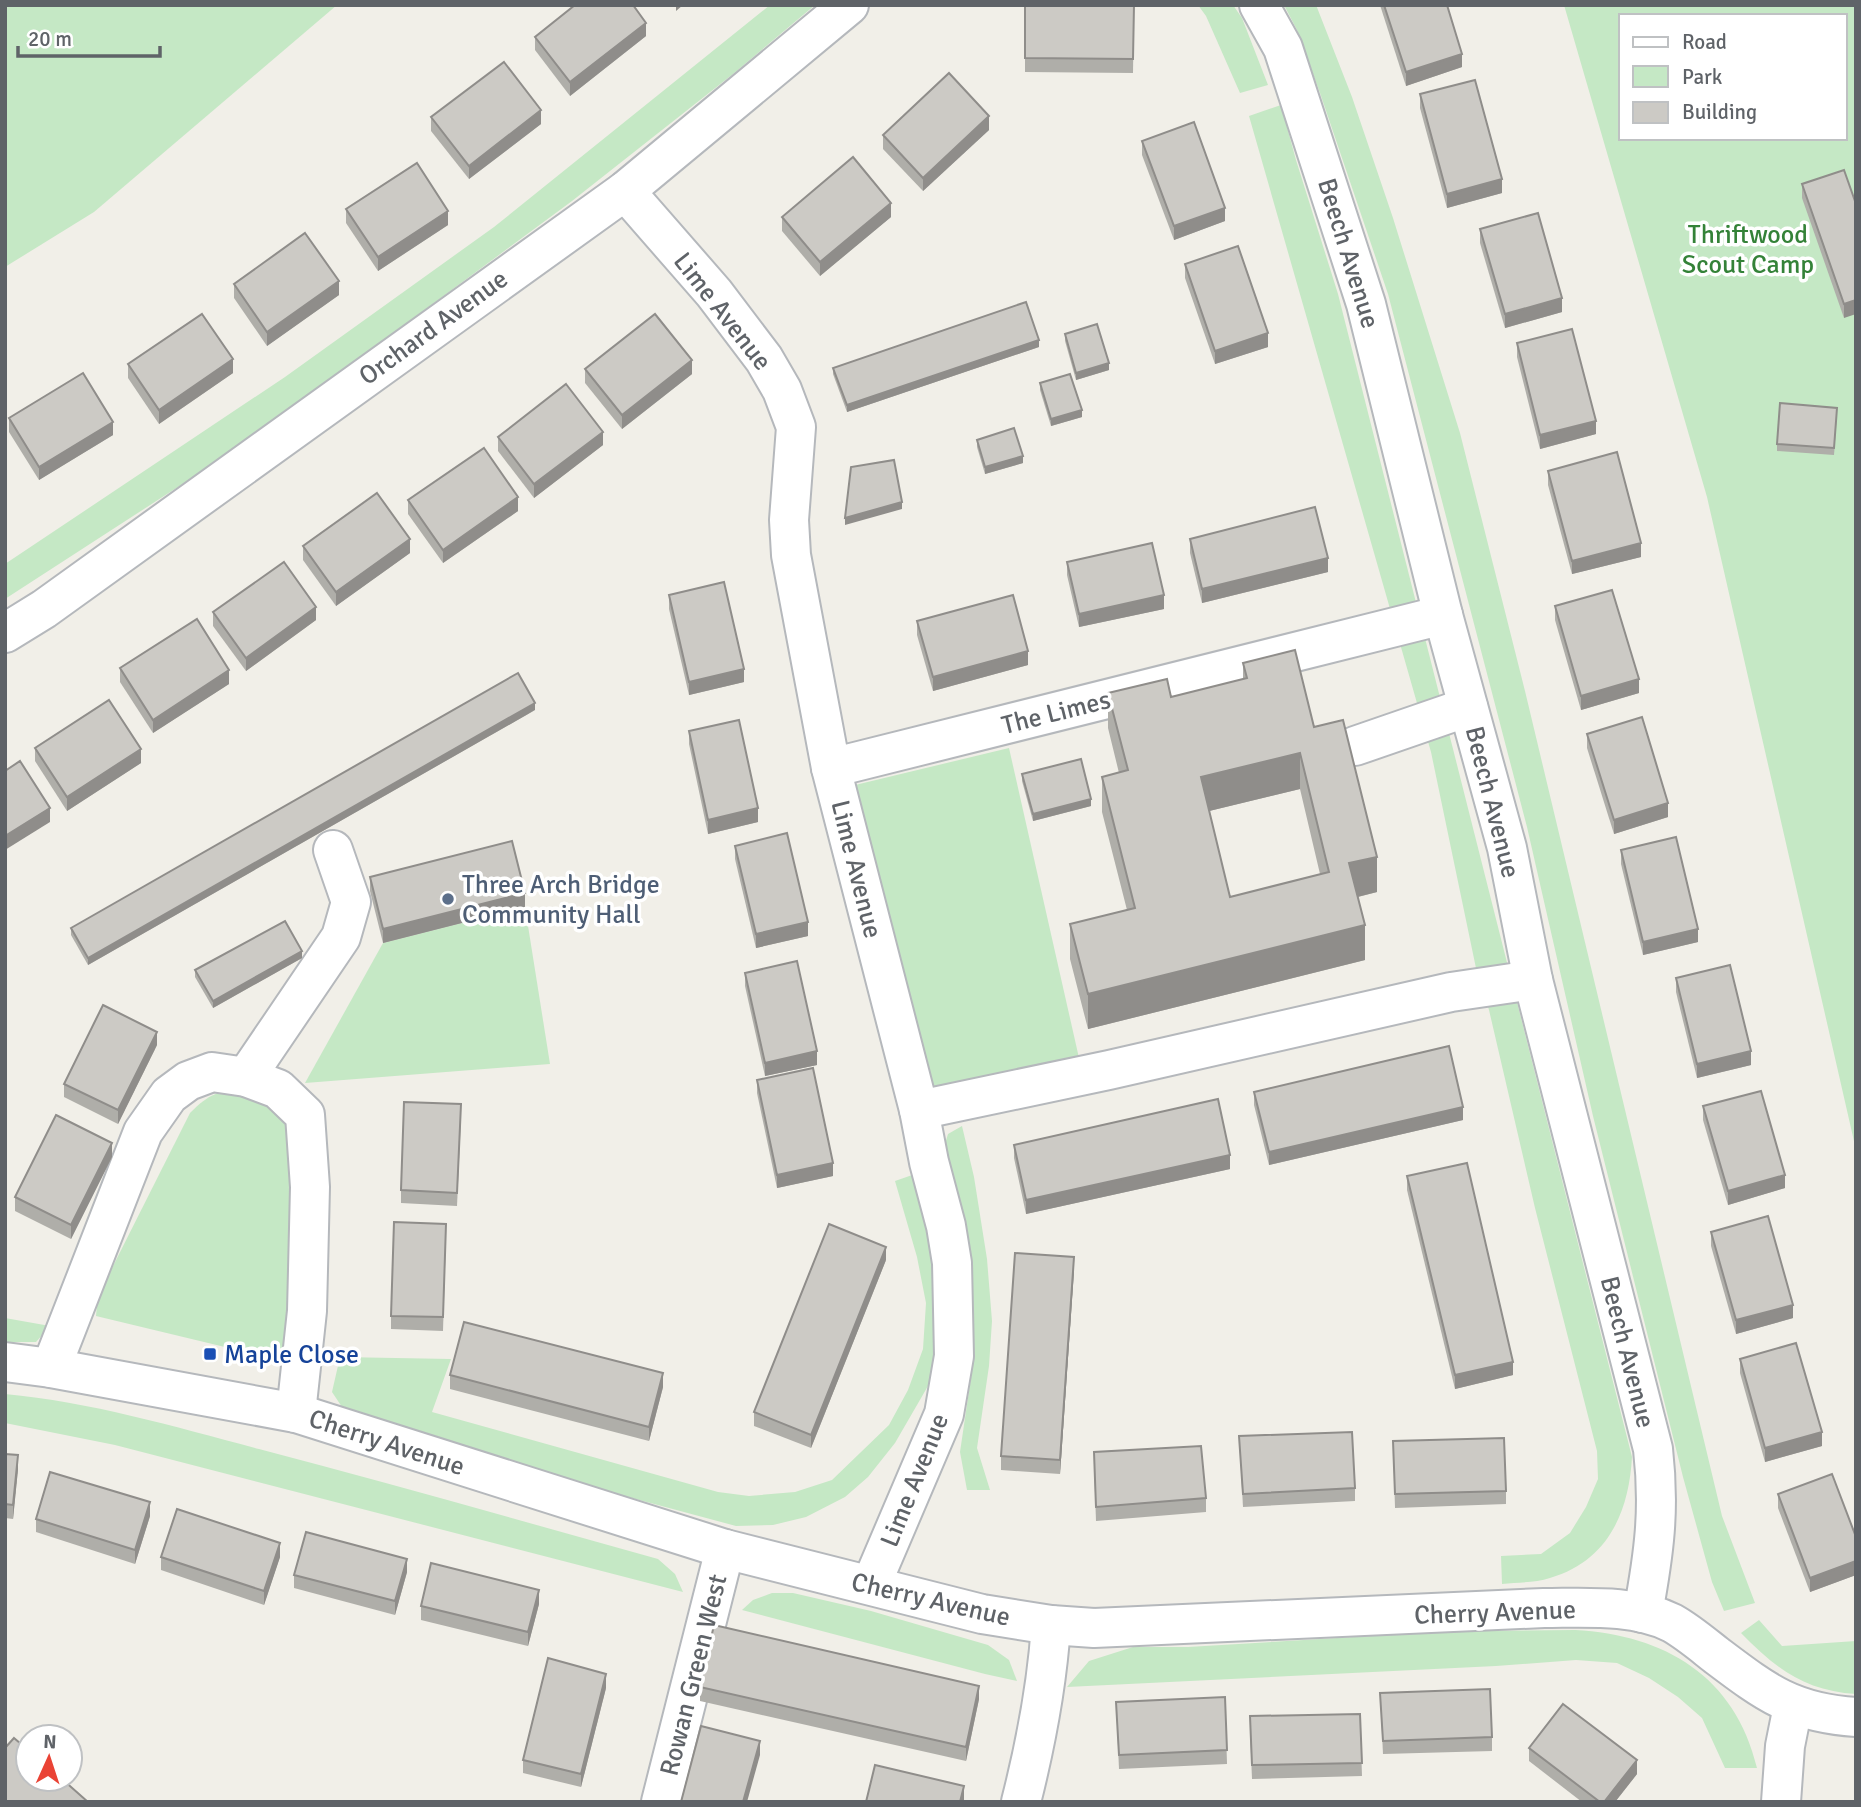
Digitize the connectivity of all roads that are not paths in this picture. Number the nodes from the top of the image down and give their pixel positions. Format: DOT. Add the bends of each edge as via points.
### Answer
graph roads {
  1 [pos="849,5"];
  2 [pos="1259,5"];
  3 [pos="625,191"];
  4 [pos="1443,615"];
  5 [pos="5,633"];
  6 [pos="1468,707"];
  7 [pos="1355,746"];
  8 [pos="831,768"];
  9 [pos="333,850"];
  10 [pos="1533,980"];
  11 [pos="246,1077"];
  12 [pos="919,1110"];
  13 [pos="5,1362"];
  14 [pos="51,1368"];
  15 [pos="296,1413"];
  16 [pos="725,1549"];
  17 [pos="871,1585"];
  18 [pos="1643,1613"];
  19 [pos="1051,1625"];
  20 [pos="1793,1706"];
  21 [pos="1856,1717"];
  22 [pos="661,1802"];
  23 [pos="1021,1802"];
  24 [pos="1781,1802"];
  1 -- 3 [label="street, Orchard Avenue"];
  2 -- 4 [label="street, Beech Avenue" via="1283,48 1301,97 1366,304"];
  3 -- 5 [label="street, Orchard Avenue"];
  3 -- 8 [label="street, Lime Avenue" via="714,292 764,359 796,427 791,555"];
  4 -- 6 [label="street, Beech Avenue"];
  4 -- 8 [label="street, The Limes"];
  6 -- 7 [label="street"];
  6 -- 10 [label="street, Beech Avenue" via="1507,848"];
  8 -- 12 [label="street, Lime Avenue"];
  9 -- 11 [label="street" via="351,902 341,937"];
  10 -- 12 [label="street" via="1451,992"];
  10 -- 18 [label="street, Beech Avenue" via="1653,1449 1657,1527"];
  11 -- 14 [label="street" via="212,1072 188,1081 169,1095 152,1118"];
  11 -- 15 [label="street" via="278,1089 305,1115 310,1187 307,1311"];
  12 -- 17 [label="street, Lime Avenue" via="952,1263 954,1356 944,1414"];
  13 -- 14 [label="street, Cherry Avenue"];
  14 -- 15 [label="street, Cherry Avenue"];
  15 -- 16 [label="street, Cherry Avenue"];
  16 -- 17 [label="street, Cherry Avenue"];
  16 -- 22 [label="street, Rowan Green West"];
  17 -- 19 [label="street, Cherry Avenue" via="982,1614"];
  18 -- 19 [label="street, Cherry Avenue" via="1544,1608 1152,1627"];
  18 -- 20 [label="street, Cherry Avenue" via="1671,1623 1754,1684"];
  19 -- 23 [label="street" via="1048,1676"];
  20 -- 21 [label="street, Cherry Avenue" via="1829,1716"];
  20 -- 24 [label="street"];
}
